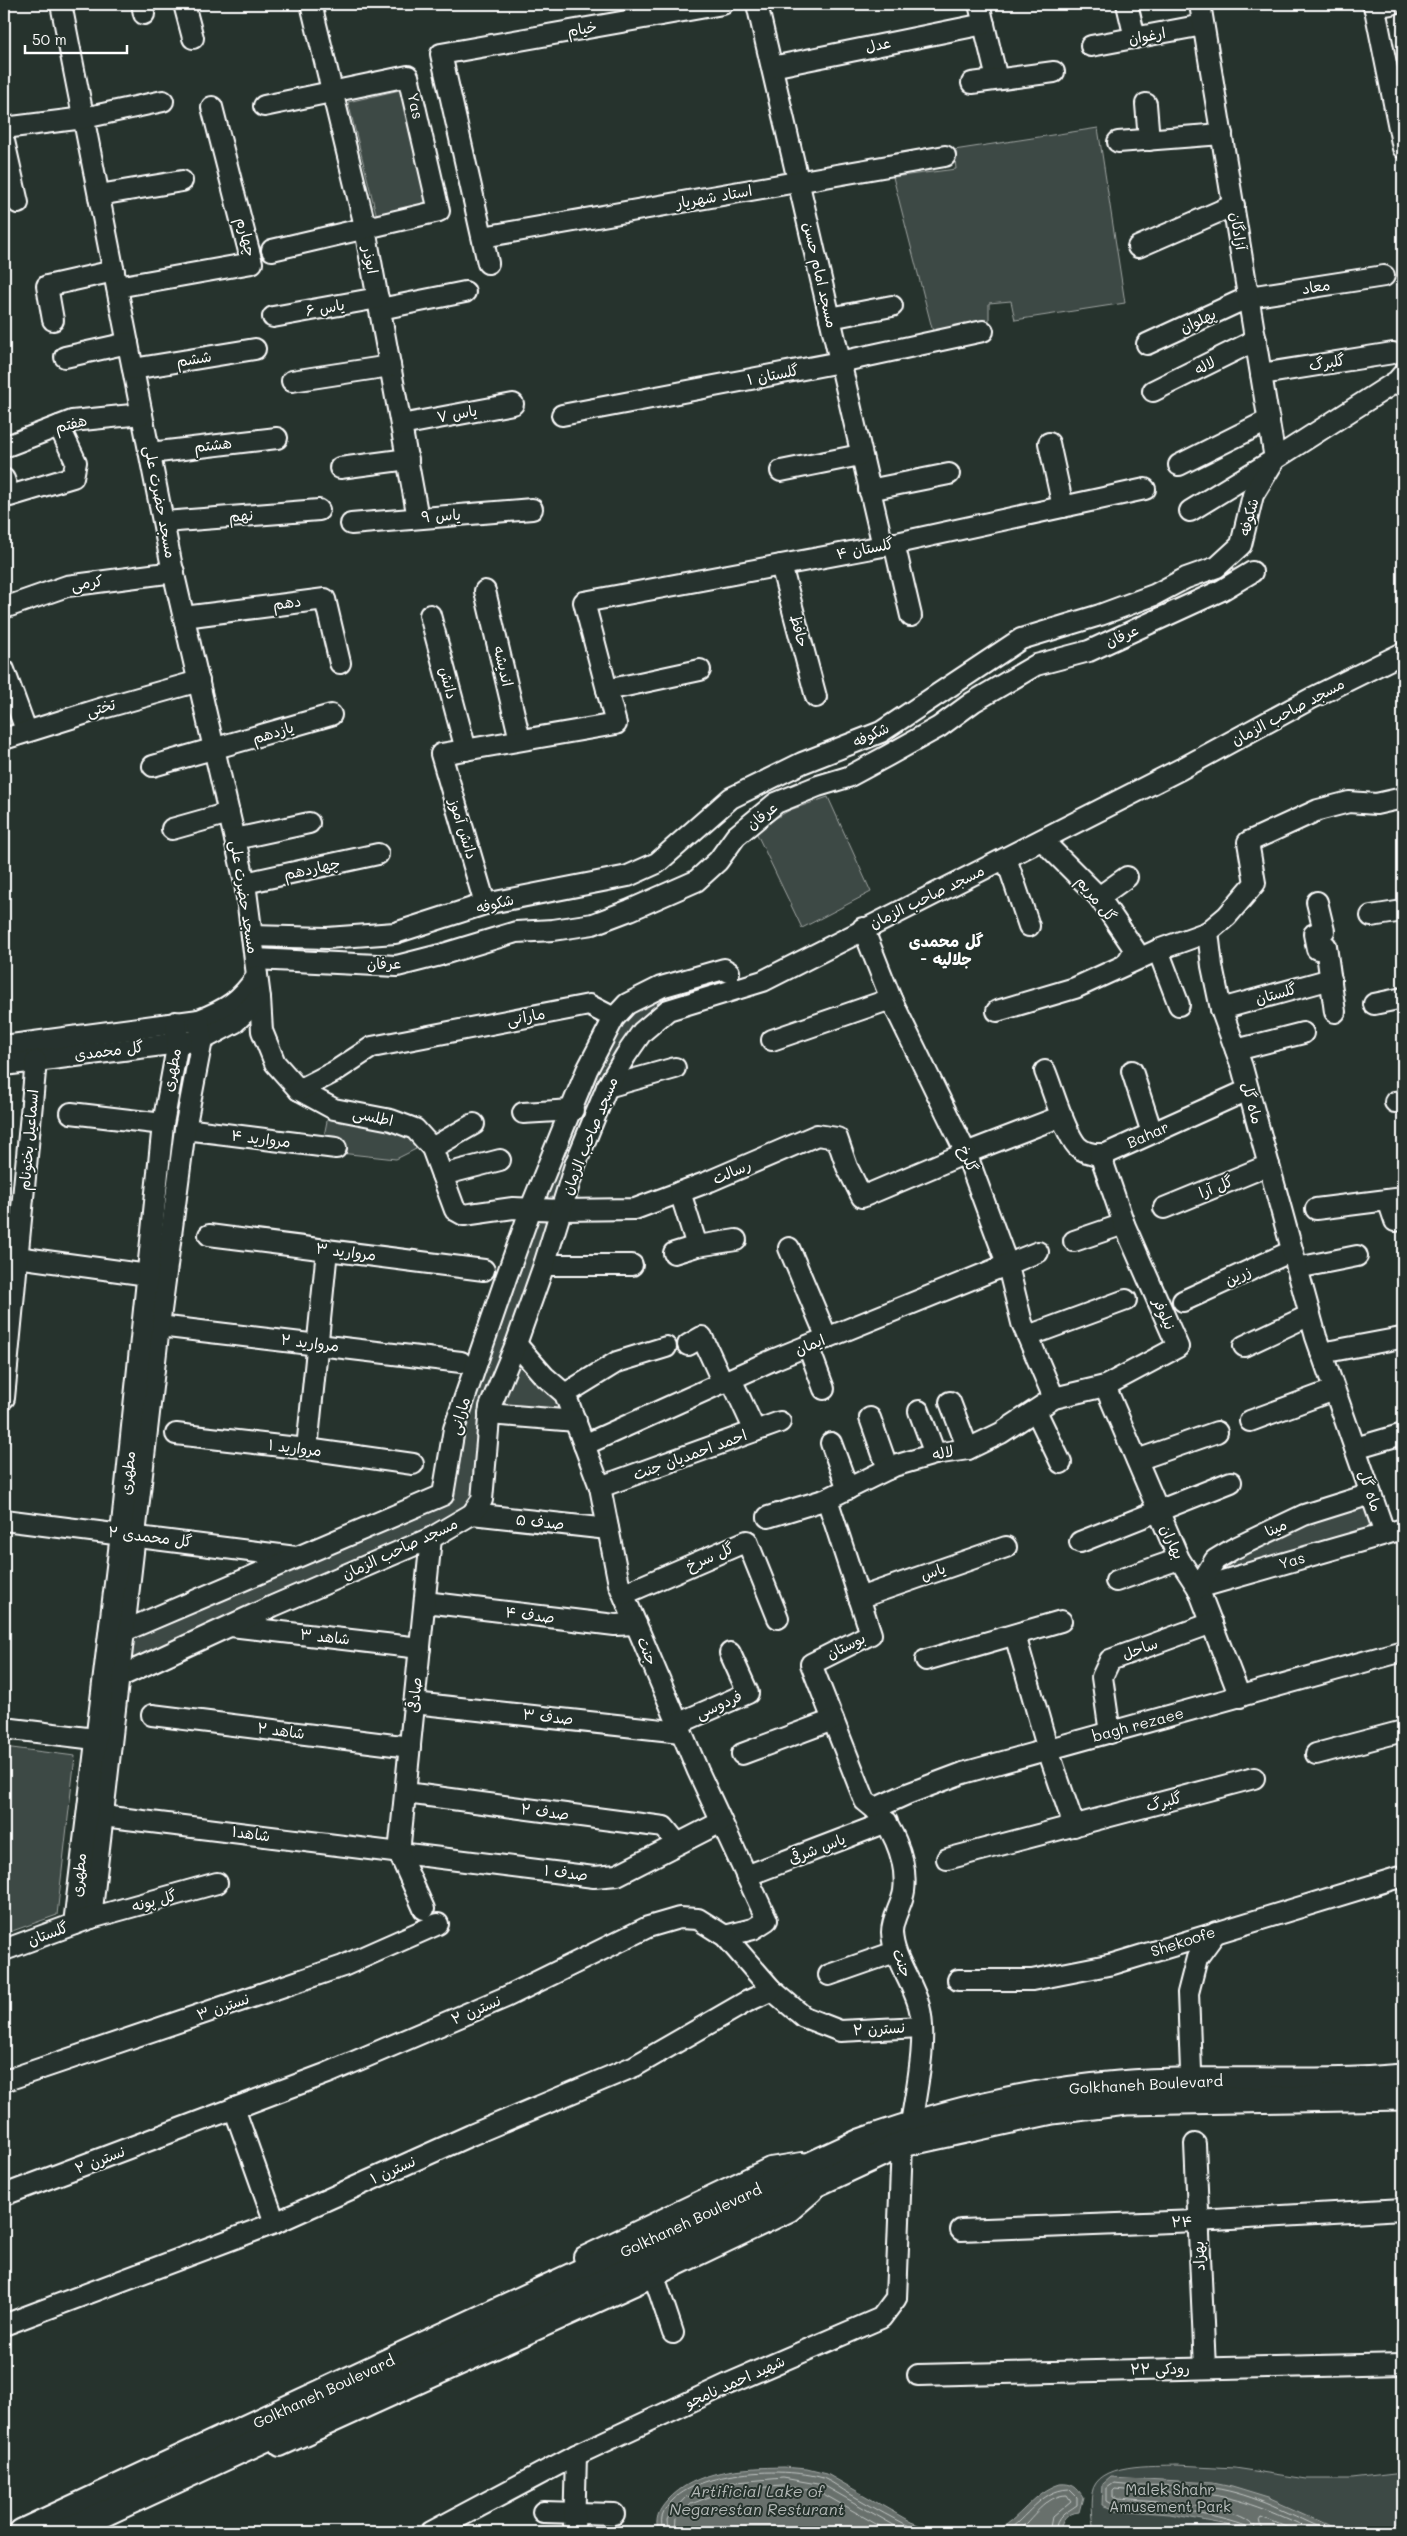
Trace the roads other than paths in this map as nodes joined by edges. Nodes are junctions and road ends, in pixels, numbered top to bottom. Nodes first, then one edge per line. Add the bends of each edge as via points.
1 (62, 4) edge
2 (184, 4) edge
3 (311, 4) edge
4 (723, 4) edge
5 (757, 4) edge
6 (980, 4) edge
7 (1127, 4) edge
8 (1200, 4) edge
9 (1380, 5) edge
10 (984, 24) junction
11 (1204, 25) junction
12 (193, 38) dead end
13 (1135, 38) junction
14 (1091, 46) dead end
15 (1395, 64) edge
16 (772, 67) junction
17 (1054, 72) dead end
18 (997, 79) junction
19 (972, 82) dead end
20 (332, 90) junction
21 (163, 101) dead end
22 (1146, 104) dead end
23 (264, 106) dead end
24 (212, 107) dead end
25 (84, 118) junction
26 (4, 128) edge
27 (1222, 134) junction
28 (1149, 140) junction
29 (4, 142) edge
30 (1118, 142) dead end
31 (1403, 148) edge
32 (945, 156) dead end
33 (182, 181) dead end
34 (799, 182) junction
35 (99, 196) junction
36 (18, 203) dead end
37 (1234, 205) junction
38 (364, 227) junction
39 (483, 237) junction
40 (1138, 248) dead end
41 (272, 250) dead end
42 (488, 263) dead end
43 (1384, 276) dead end
44 (116, 279) junction
45 (465, 292) dead end
46 (1249, 297) junction
47 (379, 304) junction
48 (892, 306) dead end
49 (273, 317) dead end
50 (830, 318) junction
51 (53, 320) dead end
52 (982, 331) dead end
53 (1256, 340) junction
54 (128, 343) junction
55 (1148, 344) dead end
56 (255, 349) dead end
57 (1393, 353) dead end
58 (64, 357) dead end
59 (840, 362) junction
60 (390, 366) junction
61 (133, 369) junction
62 (1262, 374) junction
63 (1403, 374) edge
64 (292, 382) dead end
65 (1153, 392) dead end
66 (513, 404) dead end
67 (142, 414) junction
68 (562, 415) dead end
69 (1269, 420) junction
70 (401, 424) junction
71 (60, 426) junction
72 (277, 438) dead end
73 (1049, 443) dead end
74 (4, 447) edge
75 (150, 453) junction
76 (860, 455) junction
77 (408, 459) junction
78 (1275, 459) junction
79 (1179, 464) dead end
80 (340, 468) dead end
81 (781, 471) dead end
82 (949, 474) dead end
83 (4, 479) edge
84 (1145, 489) dead end
85 (869, 490) junction
86 (1063, 507) junction
87 (532, 509) dead end
88 (319, 510) dead end
89 (1190, 511) dead end
90 (418, 518) junction
91 (164, 522) junction
92 (351, 524) dead end
93 (888, 544) junction
94 (781, 565) junction
95 (174, 572) junction
96 (1252, 572) dead end
97 (485, 591) dead end
98 (4, 608) edge
99 (430, 616) dead end
100 (910, 616) dead end
101 (184, 617) junction
102 (1403, 653) edge
103 (340, 663) dead end
104 (4, 670) edge
105 (700, 670) dead end
106 (199, 681) junction
107 (607, 690) junction
108 (816, 697) dead end
109 (331, 715) dead end
110 (26, 730) junction
111 (4, 739) edge
112 (520, 740) junction
113 (215, 750) junction
114 (466, 750) junction
115 (153, 766) dead end
116 (1403, 798) edge
117 (229, 813) junction
118 (309, 823) dead end
119 (172, 829) dead end
120 (235, 839) junction
121 (1042, 840) junction
122 (378, 854) dead end
123 (1006, 858) junction
124 (1127, 877) dead end
125 (245, 883) junction
126 (1098, 897) junction
127 (1317, 902) dead end
128 (485, 904) junction
129 (1403, 911) edge
130 (1371, 916) dead end
131 (1029, 926) dead end
132 (863, 928) junction
133 (1208, 932) junction
134 (252, 936) junction
135 (1158, 950) junction
136 (1126, 964) junction
137 (256, 967) junction
138 (729, 972) dead end
139 (1331, 979) junction
140 (260, 998) junction
141 (1403, 998) edge
142 (891, 999) junction
143 (1374, 1004) dead end
144 (1179, 1005) dead end
145 (1221, 1009) junction
146 (997, 1011) dead end
147 (1335, 1012) dead end
148 (614, 1018) junction
149 (199, 1020) junction
150 (176, 1022) junction
151 (1303, 1033) dead end
152 (202, 1040) junction
153 (772, 1040) dead end
154 (178, 1042) junction
155 (4, 1046) edge
156 (1236, 1050) junction
157 (36, 1061) junction
158 (4, 1066) edge
159 (675, 1068) dead end
160 (1046, 1070) dead end
161 (1132, 1071) dead end
162 (607, 1087) junction
163 (299, 1090) junction
164 (1248, 1090) junction
165 (573, 1110) junction
166 (71, 1113) dead end
167 (523, 1113) dead end
168 (1062, 1116) junction
169 (163, 1124) junction
170 (474, 1124) dead end
171 (185, 1129) junction
172 (1152, 1133) junction
173 (336, 1148) dead end
174 (432, 1148) junction
175 (966, 1153) junction
176 (1100, 1154) junction
177 (500, 1160) dead end
178 (1269, 1165) junction
179 (442, 1175) junction
180 (680, 1192) junction
181 (1396, 1199) edge
182 (532, 1207) junction
183 (1164, 1208) dead end
184 (1316, 1209) dead end
185 (561, 1210) junction
186 (1395, 1221) dead end
187 (1124, 1224) junction
188 (209, 1235) dead end
189 (736, 1240) dead end
190 (1074, 1241) dead end
191 (697, 1246) junction
192 (789, 1248) dead end
193 (327, 1250) junction
194 (1038, 1252) dead end
195 (674, 1253) dead end
196 (1357, 1256) dead end
197 (17, 1257) junction
198 (1294, 1260) junction
199 (544, 1265) junction
200 (632, 1265) dead end
201 (1008, 1266) junction
202 (484, 1270) dead end
203 (148, 1275) junction
204 (1126, 1300) dead end
205 (1183, 1301) dead end
206 (1310, 1314) junction
207 (7, 1325) edge
208 (159, 1326) junction
209 (1028, 1336) junction
210 (828, 1338) junction
211 (1401, 1338) dead end
212 (317, 1344) junction
213 (516, 1344) junction
214 (688, 1345) dead end
215 (808, 1346) junction
216 (1244, 1346) dead end
217 (666, 1347) dead end
218 (1321, 1352) junction
219 (461, 1362) dead end
220 (727, 1381) junction
221 (1105, 1386) junction
222 (824, 1389) dead end
223 (1334, 1390) junction
224 (565, 1394) junction
225 (4, 1398) edge
226 (1054, 1398) junction
227 (950, 1402) dead end
228 (919, 1411) dead end
229 (1036, 1412) junction
230 (489, 1414) junction
231 (870, 1418) dead end
232 (576, 1421) junction
233 (1250, 1421) dead end
234 (780, 1422) dead end
235 (755, 1431) junction
236 (1216, 1432) dead end
237 (176, 1434) dead end
238 (1403, 1434) edge
239 (831, 1443) dead end
240 (584, 1445) junction
241 (1355, 1448) junction
242 (306, 1449) junction
243 (968, 1449) junction
244 (935, 1454) junction
245 (1137, 1460) junction
246 (1061, 1463) dead end
247 (413, 1464) dead end
248 (888, 1469) junction
249 (1231, 1482) dead end
250 (600, 1487) junction
251 (848, 1489) junction
252 (1371, 1494) junction
253 (827, 1499) junction
254 (1158, 1511) junction
255 (472, 1514) junction
256 (768, 1516) dead end
257 (4, 1520) edge
258 (608, 1529) junction
259 (1394, 1532) edge
260 (128, 1534) junction
261 (431, 1538) junction
262 (1080, 1542) dead end
263 (1006, 1547) dead end
264 (296, 1557) junction
265 (1179, 1559) junction
266 (1116, 1581) dead end
267 (1198, 1588) junction
268 (624, 1594) junction
269 (859, 1598) junction
270 (424, 1602) junction
271 (778, 1618) dead end
272 (1061, 1622) dead end
273 (1212, 1623) junction
274 (636, 1624) junction
275 (230, 1626) junction
276 (124, 1631) junction
277 (1015, 1635) junction
278 (420, 1648) junction
279 (1403, 1651) edge
280 (730, 1653) dead end
281 (926, 1660) dead end
282 (119, 1678) junction
283 (1240, 1697) junction
284 (414, 1703) junction
285 (152, 1715) dead end
286 (833, 1720) junction
287 (4, 1728) edge
288 (679, 1728) junction
289 (1403, 1731) edge
290 (1110, 1733) junction
291 (95, 1739) junction
292 (410, 1747) junction
293 (1048, 1750) junction
294 (742, 1754) dead end
295 (1316, 1754) dead end
296 (1254, 1778) dead end
297 (406, 1793) junction
298 (881, 1815) junction
299 (103, 1816) junction
300 (721, 1822) junction
301 (1074, 1826) junction
302 (677, 1843) junction
303 (399, 1852) junction
304 (947, 1859) dead end
305 (746, 1876) junction
306 (1403, 1876) edge
307 (217, 1883) dead end
308 (424, 1909) dead end
309 (83, 1921) junction
310 (438, 1924) dead end
311 (1216, 1932) junction
312 (725, 1936) junction
313 (4, 1950) edge
314 (895, 1952) junction
315 (829, 1975) dead end
316 (958, 1980) dead end
317 (772, 1990) junction
318 (920, 2027) junction
319 (4, 2081) edge
320 (1400, 2081) edge
321 (1192, 2091) junction
322 (234, 2108) junction
323 (907, 2134) junction
324 (1195, 2144) dead end
325 (824, 2170) junction
326 (4, 2195) edge
327 (1403, 2209) edge
328 (1197, 2221) junction
329 (275, 2223) junction
330 (961, 2230) dead end
331 (654, 2276) junction
332 (4, 2324) edge
333 (673, 2333) dead end
334 (1403, 2364) edge
335 (1205, 2368) junction
336 (918, 2375) dead end
337 (576, 2455) junction
338 (184, 2467) junction
339 (543, 2512) dead end
340 (614, 2514) dead end
341 (574, 2523) edge
342 (22, 2532) edge
343 (64, 2532) edge
344 (432, 2532) edge

1 - 25 street, مسجد حضرت علی
2 - 12 street
3 - 20 street, ابوذر
4 - 39 street, خیام via 441,54
5 - 16 street, مسجد امام حسن
6 - 10 street
7 - 13 street
8 - 11 street, آزادگان
9 - 15 street
10 - 16 street, عدل
10 - 18 street
11 - 13 street, ارغوان
11 - 27 street, آزادگان
13 - 14 street, ارغوان
15 - 31 street
16 - 34 street, مسجد امام حسن
17 - 18 street
18 - 19 street
20 - 23 street, Yas
20 - 38 street, ابوذر
20 - 38 street, Yas via 408,76 439,211
21 - 25 street
22 - 28 street
24 - 44 street, چهارم via 252,263
25 - 26 street
25 - 35 street, مسجد حضرت علی
27 - 28 street
27 - 37 street, آزادگان
28 - 30 street
29 - 36 street
32 - 34 street, استاد شهریار
33 - 35 street
34 - 39 street, استاد شهریار
34 - 50 street, مسجد امام حسن
35 - 44 street, مسجد حضرت علی
37 - 40 street
37 - 46 street, آزادگان
38 - 41 street
38 - 47 street, ابوذر
39 - 42 street
43 - 46 street, معاد
44 - 51 street via 47,286
44 - 54 street, مسجد حضرت علی
45 - 47 street, یاس ۶
46 - 53 street, آزادگان
46 - 55 street, پهلوان
47 - 49 street, یاس ۶
47 - 60 street, ابوذر
48 - 50 street
50 - 59 street, مسجد امام حسن
52 - 59 street, گلستان ۱
53 - 62 street, آزادگان
53 - 65 street, لاله
54 - 58 street
54 - 61 street, مسجد حضرت علی
56 - 61 street, ششم
57 - 62 street, گلبرگ
59 - 68 street, گلستان ۱
59 - 76 street, مسجد امام حسن
60 - 64 street
60 - 70 street, ابوذر
61 - 67 street, مسجد حضرت علی
62 - 69 street, آزادگان
63 - 78 street, شکوفه via 1397,381
66 - 70 street, یاس ۷
67 - 71 street, هفتم via 72,421
67 - 75 street, مسجد حضرت علی
69 - 78 street, آزادگان
69 - 79 street
70 - 77 street, ابوذر
71 - 74 street, هفتم
71 - 83 street via 76,462 72,477 10,496
72 - 75 street, هشتم
73 - 86 street
75 - 91 street, مسجد حضرت علی
76 - 81 street
76 - 85 street, مسجد امام حسن
77 - 80 street
77 - 90 street, ابوذر
78 - 89 street
78 - 128 street, شکوفه via 1253,495 1242,545 1216,567 1100,615 1021,639 881,732 802,763 731,798 657,863 628,876
82 - 85 street
84 - 86 street, گلستان ۴
85 - 93 street, مسجد امام حسن
86 - 93 street, گلستان ۴
87 - 90 street, یاس ۹
88 - 91 street, نهم
90 - 92 street, یاس ۹
91 - 95 street, مسجد حضرت علی
93 - 94 street, گلستان ۴
93 - 100 street, مسجد امام حسن
94 - 107 street, گلستان ۴ via 584,602
94 - 108 street, حافظ
95 - 98 street, کرمی via 67,586
95 - 101 street, مسجد حضرت علی
96 - 137 street, عرفان via 1222,590 1089,651 1036,665 939,726 848,777 776,803 736,836 718,861 696,881 640,907 593,924 516,932 396,966
97 - 112 street, اندیشه
99 - 114 street, دانش
101 - 103 street, دهم via 325,598
101 - 106 street, مسجد حضرت علی
102 - 121 street, مسجد صاحب الزمان
104 - 110 street
105 - 107 street
106 - 110 street, تختی
106 - 113 street, مسجد حضرت علی
107 - 112 street via 616,724
109 - 113 street, یازدهم
110 - 111 street, تختی
112 - 114 street
113 - 115 street, یازدهم
113 - 117 street, مسجد حضرت علی
114 - 128 street, دانش آموز via 441,754
116 - 133 street via 1376,804 1349,802 1318,810 1248,842 1255,883 1227,916
117 - 119 street
117 - 120 street, مسجد حضرت علی
118 - 120 street
120 - 125 street, مسجد حضرت علی
121 - 123 street, مسجد صاحب الزمان
121 - 126 street, گل مریم
122 - 125 street, چهاردهم
123 - 131 street
123 - 132 street, مسجد صاحب الزمان
124 - 126 street
125 - 134 street, مسجد حضرت علی
126 - 136 street, گل مریم via 1136,950
127 - 139 street via 1324,931 1314,934 1317,948 1326,946
128 - 134 street, شکوفه via 395,934 327,938
129 - 130 street
132 - 142 street, گلرخ
132 - 162 street, مسجد صاحب الزمان via 763,981 668,1010 642,1032
133 - 135 street
133 - 145 street, ماه گل
134 - 137 street, مسجد حضرت علی
135 - 136 street
135 - 144 street
136 - 146 street via 1075,988
137 - 140 street, مسجد حضرت علی
137 - 149 street, گل محمدی via 245,993 226,1009
138 - 148 street, مارانی via 724,969 661,986 627,1004
139 - 145 street, گلستان
139 - 147 street
140 - 152 street, گل محمدی via 234,1023
140 - 163 street, اطلسی via 262,1031 275,1063
141 - 143 street
142 - 153 street
142 - 175 street, گلرخ
145 - 156 street, ماه گل
148 - 163 street, مارانی via 589,1006 372,1048
148 - 165 street, مارانی via 587,1070
149 - 150 street, گل محمدی
149 - 152 street, مطهری
150 - 154 street, مطهری
150 - 155 street, گل محمدی
151 - 156 street
152 - 154 street, گل محمدی
152 - 171 street, مطهری
154 - 157 street, گل محمدی
154 - 169 street, مطهری
156 - 164 street, ماه گل
157 - 158 street, گل محمدی
157 - 197 street, اسماعیل بختونام
159 - 162 street
160 - 168 street
161 - 172 street
162 - 185 street, مسجد صاحب الزمان
163 - 174 street, اطلسی via 334,1109 391,1120 415,1130
164 - 172 street, Bahar
164 - 178 street, ماه گل
165 - 167 street
165 - 182 street, مارانی
166 - 169 street
168 - 175 street
168 - 176 street via 1078,1146 1092,1154
169 - 203 street, مطهری
170 - 174 street
171 - 173 street, مروارید ۴
171 - 208 street, مطهری
172 - 176 street, Bahar
174 - 179 street, اطلسی
175 - 180 street, رسالت via 862,1197 846,1167 837,1138 817,1135
175 - 201 street, گلرخ
176 - 187 street, نیلوفر
177 - 179 street
178 - 183 street, گل آرا
178 - 198 street, ماه گل
179 - 182 street, اطلسی via 455,1210 464,1215
180 - 185 street, رسالت via 634,1208
180 - 191 street
181 - 184 street
181 - 186 street
182 - 185 street, اطلسی
182 - 264 street, مارانی via 454,1429 443,1494
185 - 199 street, مسجد صاحب الزمان
187 - 190 street
187 - 221 street, نیلوفر via 1178,1347
188 - 193 street, مروارید ۳
189 - 191 street
191 - 195 street
192 - 210 street
193 - 202 street, مروارید ۳
193 - 212 street
194 - 201 street, ایمان
196 - 198 street, زرین
197 - 203 street
197 - 207 street, اسماعیل بختونام
198 - 205 street, زرین
198 - 206 street, ماه گل
199 - 200 street
199 - 213 street, مسجد صاحب الزمان
201 - 209 street, گلرخ
201 - 210 street, ایمان
203 - 260 street, مطهری
204 - 209 street
206 - 216 street
206 - 218 street, ماه گل
207 - 225 street, اسماعیل بختونام
208 - 212 street, مروارید ۲
208 - 260 street, مطهری
209 - 226 street, گلرخ
210 - 215 street, ایمان
211 - 218 street
212 - 219 street, مروارید ۲
212 - 242 street
213 - 224 street, جنت
213 - 230 street, مسجد صاحب الزمان
214 - 220 street via 702,1337
215 - 220 street, ایمان
215 - 222 street
217 - 224 street via 617,1362
218 - 223 street, ماه گل
220 - 235 street
220 - 240 street, ایمان
221 - 226 street, نیلوفر
221 - 245 street, بهاران
223 - 233 street
223 - 241 street, ماه گل
224 - 232 street, جنت
226 - 229 street, لاله
227 - 243 street
228 - 244 street
229 - 243 street, لاله
229 - 246 street
230 - 232 street
230 - 255 street, مسجد صاحب الزمان via 482,1500
231 - 248 street
232 - 240 street, جنت
234 - 235 street, احمد احمدیان جنت
235 - 250 street, احمد احمدیان جنت
236 - 245 street
237 - 242 street, مروارید ۱
238 - 241 street
239 - 251 street
240 - 250 street, جنت
241 - 252 street, ماه گل
242 - 247 street, مروارید ۱
243 - 244 street, لاله
244 - 248 street, لاله
245 - 254 street, بهاران
248 - 251 street, لاله
249 - 254 street
250 - 258 street, جنت
251 - 253 street, لاله
252 - 259 street, ماه گل
252 - 267 street, مینا via 1304,1516 1233,1549 1215,1560
253 - 256 street, لاله
253 - 269 street, بوستان
254 - 262 street
254 - 265 street, بهاران
255 - 258 street, صدف ۵
255 - 261 street, مسجد صاحب الزمان
257 - 260 street, گل محمدی ۲
258 - 268 street, جنت
259 - 267 street, Yas
260 - 264 street, گل محمدی ۲
260 - 276 street, مطهری
260 - 291 street, مطهری
261 - 270 street, صادقی
261 - 275 street, مسجد صاحب الزمان
263 - 269 street, یاس
264 - 276 street, مارانی
265 - 266 street
265 - 267 street, بهاران
267 - 273 street, بهاران
268 - 271 street, گل سرخ via 747,1541
268 - 274 street, جنت
269 - 286 street, بوستان via 871,1634 811,1664
270 - 274 street, صدف ۴ via 614,1625
270 - 278 street, صادقی
272 - 277 street
273 - 283 street, بهاران
273 - 290 street, ساحل via 1110,1660 1102,1677
274 - 288 street, جنت
275 - 278 street, شاهد ۳
275 - 282 street, مسجد صاحب الزمان
276 - 282 street, مطهری
277 - 281 street
277 - 293 street
278 - 284 street, صادقی
279 - 283 street, bagh rezaee
280 - 288 street, فردوسی via 748,1693
282 - 299 street, مطهری
283 - 290 street, bagh rezaee
284 - 288 street, صدف ۳
284 - 292 street, صادقی
285 - 292 street, شاهد ۲
286 - 294 street
286 - 298 street, بوستان via 865,1801
287 - 291 street
288 - 300 street, جنت
289 - 295 street
290 - 293 street, bagh rezaee
291 - 309 street, مطهری
292 - 297 street, صادقی
293 - 298 street, bagh rezaee via 963,1773 907,1794
293 - 301 street
296 - 301 street, گلبرگ
297 - 302 street, صدف ۲ via 664,1827
297 - 303 street, صادقی
298 - 305 street, یاس شرقی
298 - 314 street, جنت via 903,1864 904,1892 892,1930
299 - 303 street, شاهد۱
299 - 309 street, مطهری
300 - 302 street, صدف ۱
300 - 305 street, جنت
301 - 304 street, گلبرگ
302 - 303 street, صدف ۱ via 616,1875 594,1877
303 - 308 street
305 - 312 street, جنت via 767,1920 753,1929
306 - 311 street, Shekoofe
307 - 309 street, گل پونه
309 - 313 street, گلستان
310 - 319 street, نسترن ۳ via 343,1966
311 - 316 street, Shekoofe via 1113,1964 1032,1980
311 - 321 street via 1197,1958 1188,1992
312 - 317 street, نسترن ۲
312 - 322 street, نسترن ۲ via 698,1920 679,1918 648,1927 506,1997
314 - 315 street
314 - 318 street, جنت via 920,2007
317 - 318 street, نسترن ۲ via 804,2017 840,2031
317 - 329 street, نسترن ۱ via 635,2066
318 - 323 street, جنت via 922,2054
320 - 321 main road, Golkhaneh Boulevard
321 - 323 main road, Golkhaneh Boulevard
322 - 326 street, نسترن ۲
322 - 329 street
323 - 325 main road, Golkhaneh Boulevard
323 - 337 street, شهید احمد نامجو via 896,2298 881,2318
324 - 328 street, بهزاد
325 - 331 street via 790,2211
325 - 338 main road, Golkhaneh Boulevard
325 - 338 street via 770,2168 213,2434
327 - 328 street, ۲۴
328 - 330 street, ۲۴
328 - 335 street, بهزاد
329 - 332 street, نسترن ۱
331 - 333 street
331 - 338 street via 224,2471
334 - 335 street, رودکی ۲۲
335 - 336 street, رودکی ۲۲
337 - 341 street
337 - 344 street, شهید احمد نامجو
338 - 342 main road, Golkhaneh Boulevard
338 - 343 main road, Golkhaneh Boulevard
339 - 341 street
340 - 341 street

